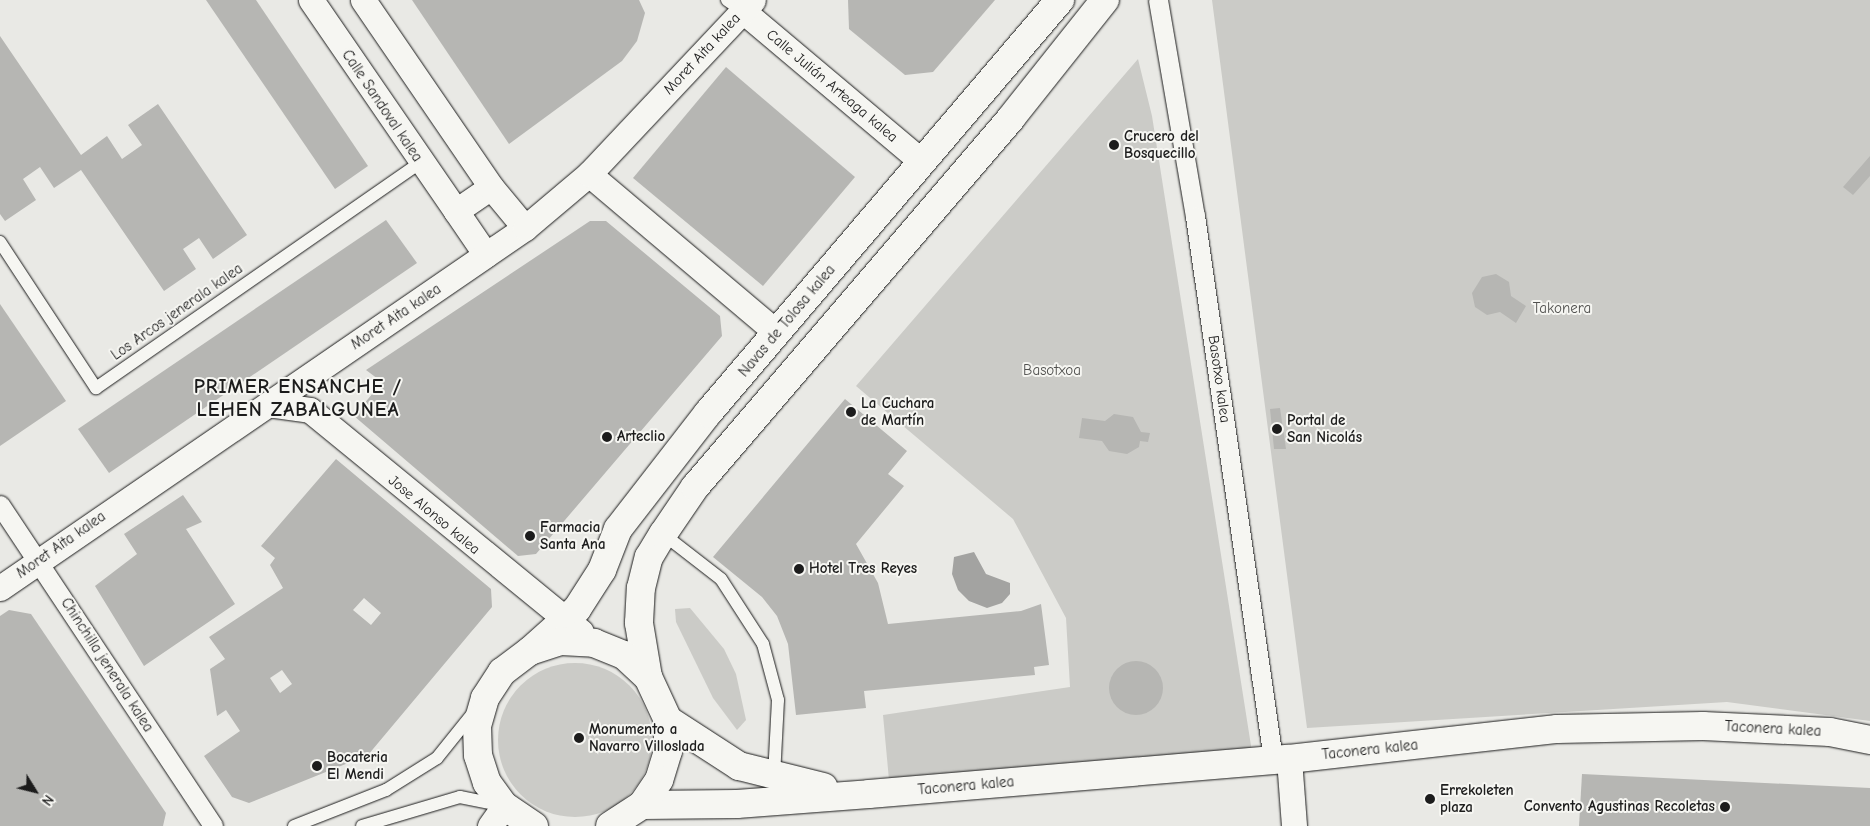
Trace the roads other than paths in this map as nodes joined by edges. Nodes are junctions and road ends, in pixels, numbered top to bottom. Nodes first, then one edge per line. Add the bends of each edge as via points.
1 (311, 0) edge
2 (363, 0) edge
3 (1060, 0) edge
4 (1105, 0) edge
5 (1158, 0) edge
6 (739, 3) edge
7 (921, 161) junction
8 (420, 163) junction
9 (589, 174) junction
10 (491, 187) junction
11 (456, 211) junction
12 (525, 228) junction
13 (0, 242) edge
14 (486, 255) junction
15 (777, 333) junction
16 (268, 404) junction
17 (0, 505) edge
18 (663, 534) junction
19 (38, 561) junction
20 (0, 588) edge
21 (566, 619) junction
22 (594, 643) junction
23 (530, 651) junction
24 (648, 677) junction
25 (485, 698) junction
26 (668, 720) junction
27 (1870, 740) edge
28 (1281, 759) junction
29 (774, 777) junction
30 (869, 794) junction
31 (497, 816) edge
32 (625, 819) edge
33 (213, 826) edge
34 (294, 826) edge
35 (362, 826) edge
36 (534, 826) edge
37 (1294, 826) edge

1 - 8 street, Calle Sandoval kalea
2 - 10 street
3 - 7 street, Navas de Tolosa kalea
4 - 18 street via 1011,118 695,487
5 - 28 street, Basotxo kalea
6 - 7 street, Calle Julián Arteaga kalea
6 - 9 street, Moret Aita kalea
7 - 15 street, Navas de Tolosa kalea
8 - 11 street, Calle Sandoval kalea
8 - 13 lane, Los Arcos jenerala kalea via 96,388
9 - 12 street, Moret Aita kalea
9 - 15 street
10 - 11 street
10 - 12 street
11 - 14 street, Calle Sandoval kalea
12 - 14 street, Moret Aita kalea
14 - 16 street, Moret Aita kalea
15 - 21 street, Navas de Tolosa kalea via 618,529 602,570
16 - 19 street, Moret Aita kalea
16 - 21 street, Jose Alonso kalea via 310,410
17 - 19 street, Chinchilla jenerala kalea
18 - 24 street via 650,557 641,588 640,623
18 - 29 lane via 721,579 763,644 778,700
19 - 20 street, Moret Aita kalea
19 - 33 street, Chinchilla jenerala kalea
21 - 22 street, Jose Alonso kalea
21 - 23 street, Navas de Tolosa kalea
22 - 23 street via 561,641
22 - 24 street via 624,655
23 - 25 street via 502,672
24 - 26 street
25 - 31 street via 477,726 478,755
25 - 34 lane via 437,758 386,790
26 - 29 street, Taconera kalea via 739,766
26 - 32 street via 668,751 660,780
27 - 28 street, Taconera kalea via 1830,732 1703,726 1558,729
28 - 30 street, Taconera kalea
28 - 37 street
29 - 30 street, Taconera kalea
30 - 32 street, Taconera kalea via 737,804
31 - 35 lane via 460,797
31 - 36 street

